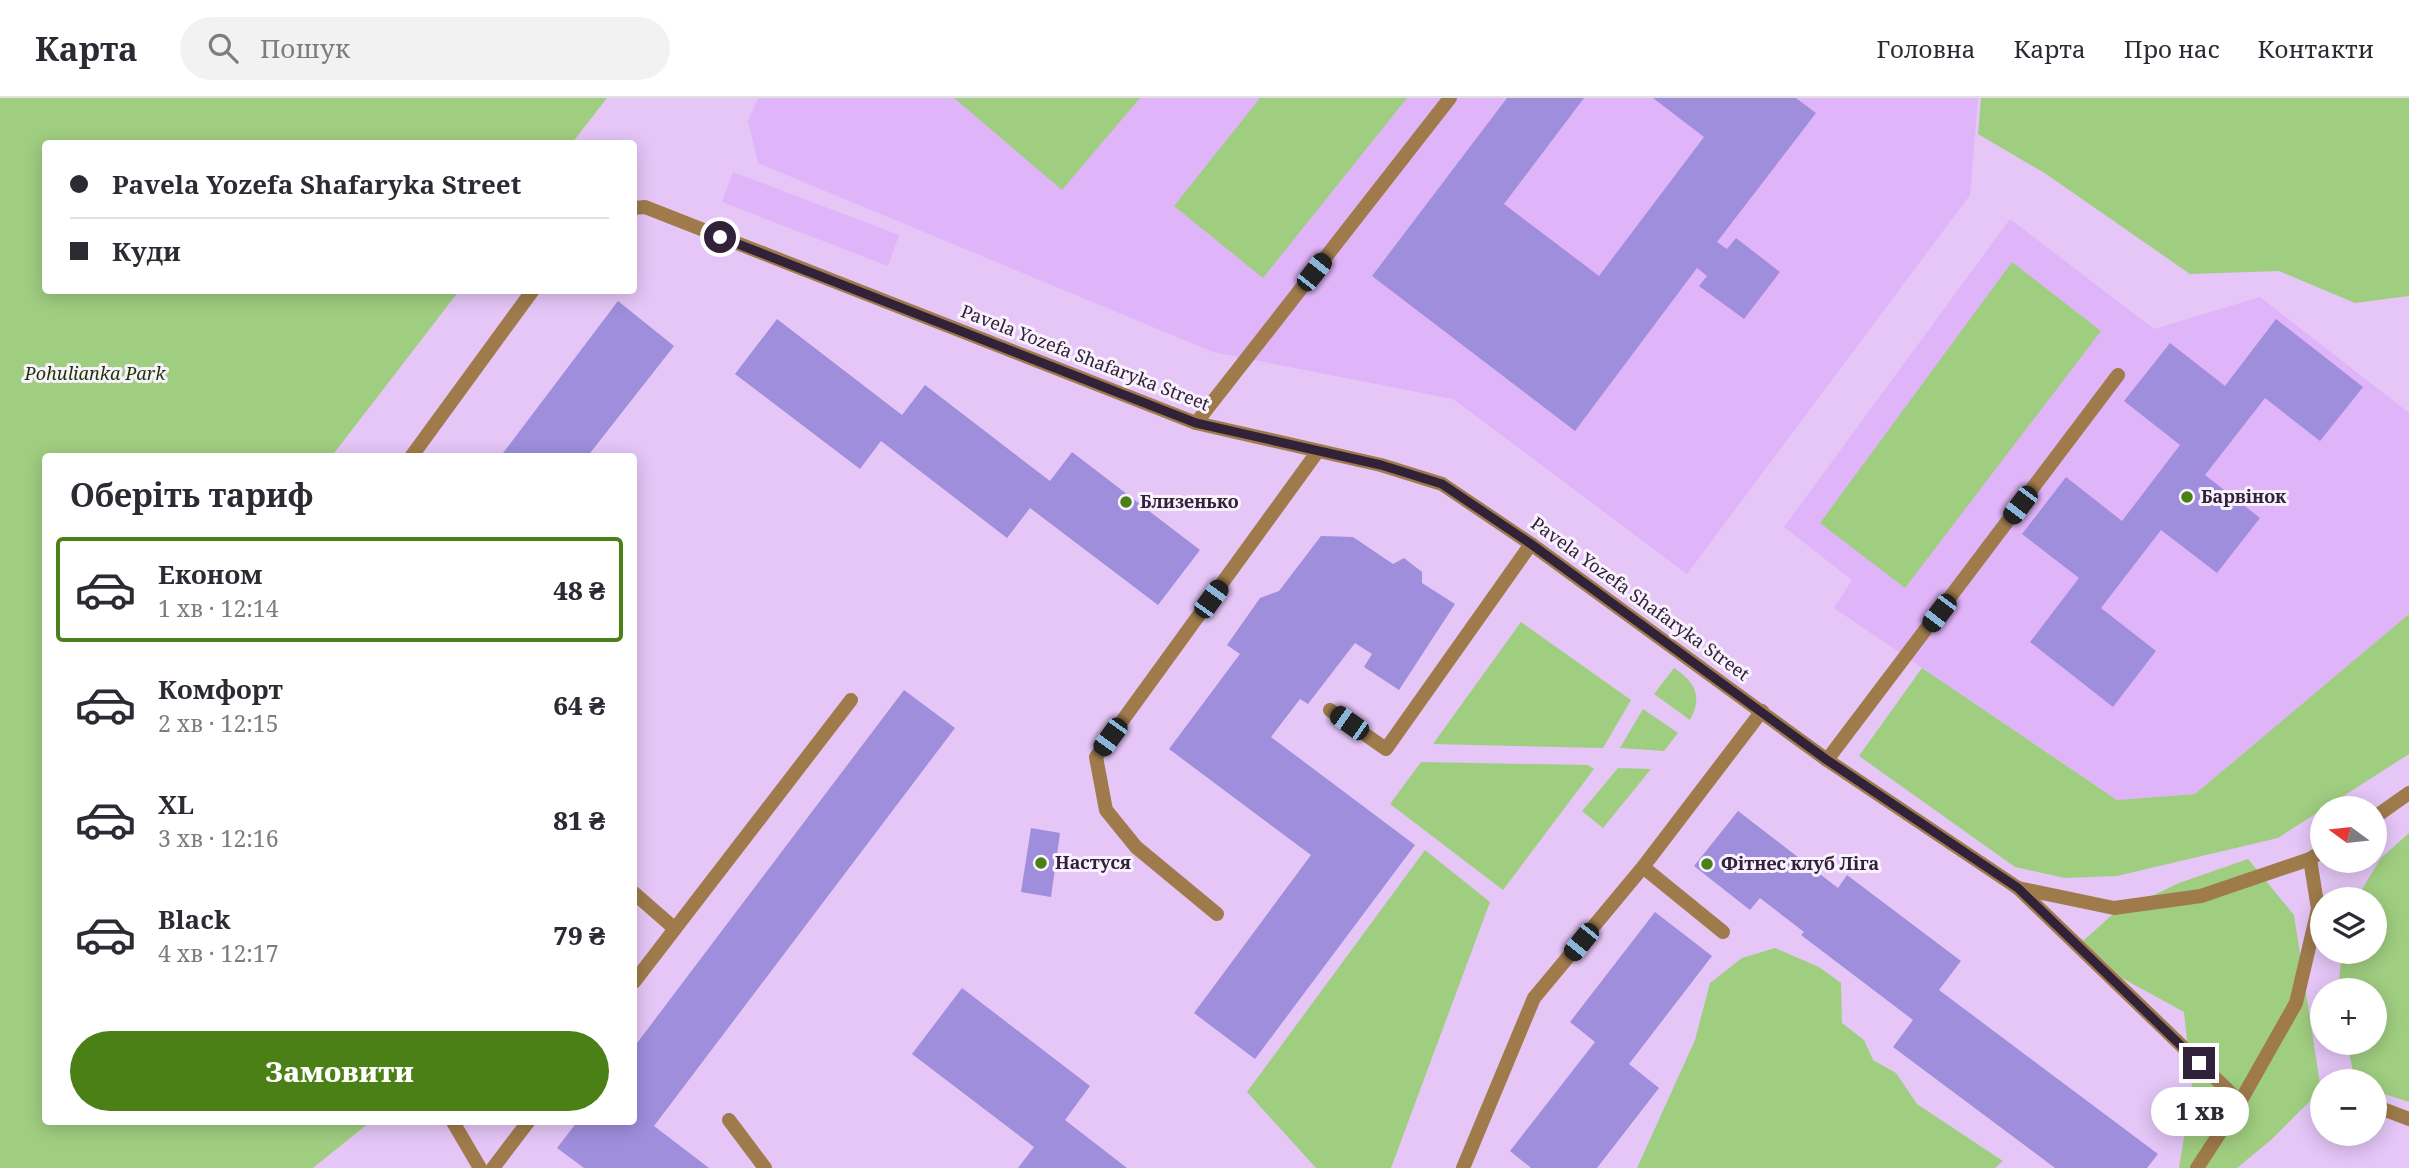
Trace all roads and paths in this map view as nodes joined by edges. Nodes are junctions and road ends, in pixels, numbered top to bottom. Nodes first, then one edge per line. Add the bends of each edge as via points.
1 (1451, 98) edge
2 (637, 208) edge
3 (530, 294) edge
4 (2118, 375) dead end
5 (1196, 423) junction
6 (1318, 451) junction
7 (414, 453) edge
8 (1531, 544) junction
9 (852, 700) dead end
10 (1330, 710) dead end
11 (1762, 710) junction
12 (1827, 760) junction
13 (2409, 793) edge
14 (2387, 809) edge
15 (2310, 857) edge
16 (1643, 867) junction
17 (2317, 873) edge
18 (2018, 888) junction
19 (637, 896) edge
20 (1217, 914) dead end
21 (674, 928) junction
22 (1723, 932) dead end
23 (637, 978) edge
24 (2240, 1102) junction
25 (2387, 1111) edge
26 (2409, 1119) edge
27 (729, 1120) dead end
28 (455, 1125) edge
29 (526, 1125) edge
30 (480, 1168) edge
31 (494, 1168) edge
32 (765, 1168) edge
33 (1463, 1168) edge
34 (2197, 1168) edge

1 - 5 street
2 - 5 street, Pavela Yozefa Shafaryka Street
3 - 7 street
4 - 12 street
5 - 6 street, Pavela Yozefa Shafaryka Street
6 - 8 street, Pavela Yozefa Shafaryka Street via 1442,484
6 - 20 street via 1096,757 1106,810 1136,847
8 - 10 street via 1386,749
8 - 11 street, Pavela Yozefa Shafaryka Street
9 - 21 street
11 - 12 street, Pavela Yozefa Shafaryka Street
11 - 16 street
12 - 18 street, Pavela Yozefa Shafaryka Street
13 - 14 street
15 - 18 street, Pavela Yozefa Shafaryka Street via 2201,896 2114,908
16 - 22 street
16 - 33 street via 1534,998
17 - 24 street via 2319,909 2295,1003
18 - 24 street
19 - 21 street
21 - 23 street
24 - 34 street
25 - 26 street
27 - 32 street
28 - 30 street
29 - 31 street

